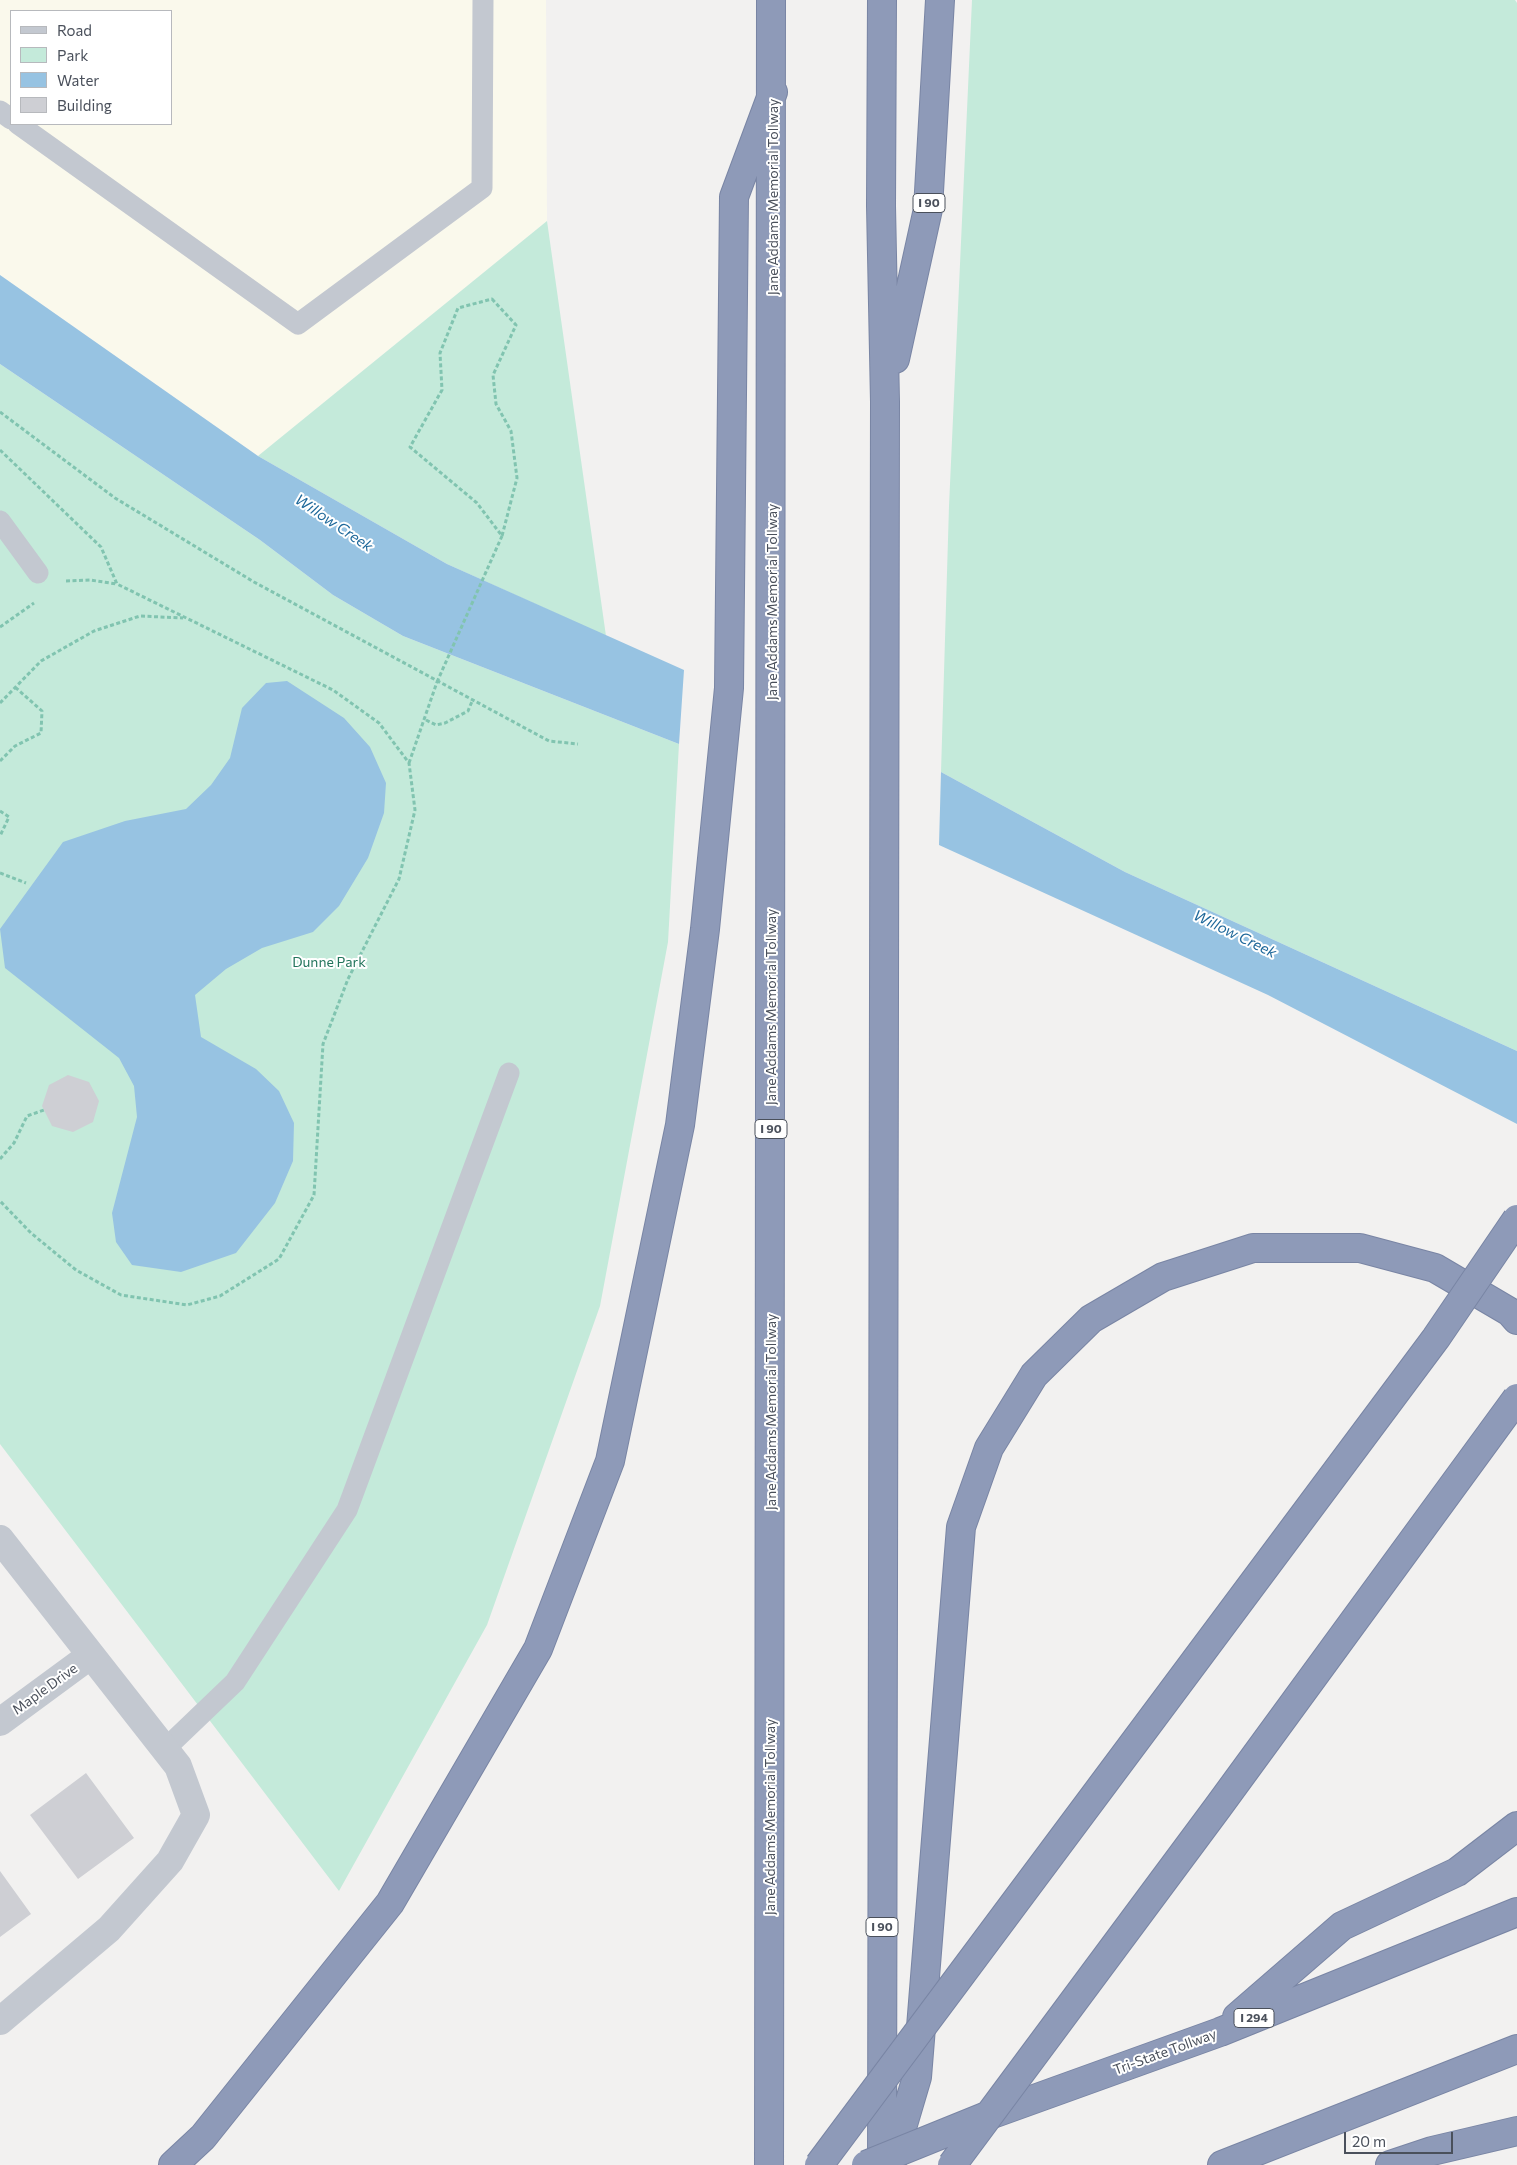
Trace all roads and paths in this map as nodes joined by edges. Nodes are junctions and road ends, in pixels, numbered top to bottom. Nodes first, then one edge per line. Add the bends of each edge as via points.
1 (483, 0) edge
2 (772, 0) edge
3 (882, 0) edge
4 (940, 0) edge
5 (773, 92) junction
6 (19, 125) edge
7 (885, 402) junction
8 (0, 412) edge
9 (0, 450) edge
10 (0, 522) edge
11 (502, 536) junction
12 (38, 573) dead end
13 (186, 618) junction
14 (15, 687) junction
15 (473, 699) junction
16 (0, 703) edge
17 (426, 720) junction
18 (578, 744) dead end
19 (0, 761) edge
20 (409, 763) junction
21 (0, 811) edge
22 (0, 836) edge
23 (0, 873) edge
24 (26, 883) dead end
25 (509, 1073) dead end
26 (44, 1110) dead end
27 (0, 1159) edge
28 (0, 1201) edge
29 (1517, 1219) edge
30 (1517, 1320) edge
31 (1517, 1398) edge
32 (0, 1539) edge
33 (91, 1656) junction
34 (0, 1722) edge
35 (165, 1749) junction
36 (1517, 1826) edge
37 (1517, 1912) edge
38 (0, 2021) edge
39 (1220, 2032) junction
40 (1517, 2049) edge
41 (1517, 2131) edge
42 (173, 2165) edge
43 (770, 2165) edge
44 (819, 2165) edge
45 (866, 2165) edge
46 (882, 2165) edge
47 (891, 2165) edge
48 (952, 2165) edge
49 (1222, 2165) edge
50 (1390, 2165) edge

1 - 6 lane via 482,188 298,324
2 - 5 highway, Jane Addams Memorial Tollway / I 90
3 - 7 highway, I 90 via 881,206
4 - 7 highway, I 90 via 928,208
5 - 42 highway via 734,197 729,688 705,929 680,1125 610,1461 538,1649 390,1902 203,2137
5 - 43 highway, Jane Addams Memorial Tollway / I 90
7 - 46 highway, I 90
8 - 15 path via 139,513 254,582
9 - 13 path via 102,547 118,584
10 - 12 lane
11 - 11 path via 477,503 410,447 442,390 440,353 458,308 492,299 516,325 493,375 496,404 512,431 516,478
11 - 17 path, bridge via 438,682
13 - 14 path via 140,616 94,631 41,661
13 - 20 path via 333,690 379,723
14 - 16 path
14 - 19 path via 42,711 41,733 15,746
15 - 17 path via 468,711 445,723 436,725
15 - 18 path via 549,741
17 - 20 path
20 - 28 path via 415,810 399,879 348,979 323,1044 314,1195 279,1259 220,1296 186,1305 121,1294 76,1270 31,1233
21 - 22 path via 9,817
23 - 24 path
25 - 35 lane via 346,1510 235,1682
26 - 27 path via 27,1116 14,1143
29 - 44 highway, bridge via 1424,1354
30 - 47 highway via 1510,1312 1435,1268 1360,1248 1253,1248 1163,1277 1091,1319 1034,1375 989,1448 961,1527 916,2077
31 - 48 highway, bridge
32 - 33 street
33 - 34 street, Maple Drive
33 - 35 street
35 - 38 street via 178,1766 196,1815 170,1861 109,1929
36 - 39 highway via 1457,1872 1342,1926
37 - 39 highway, Tri-State Tollway / I 294
39 - 45 highway, Tri-State Tollway / I 294, bridge via 987,2116
40 - 49 highway
41 - 50 highway via 1432,2151

